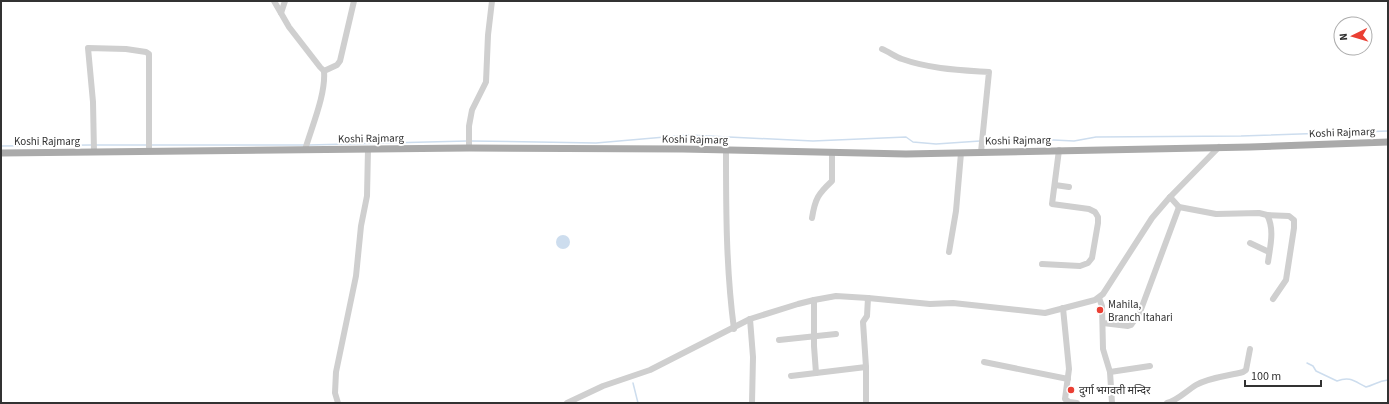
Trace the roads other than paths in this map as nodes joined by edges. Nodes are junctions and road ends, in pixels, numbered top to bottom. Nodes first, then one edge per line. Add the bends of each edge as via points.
1 (274, 1) edge
2 (285, 1) edge
3 (354, 1) edge
4 (492, 1) edge
5 (281, 13) junction
6 (882, 49) dead end
7 (324, 71) junction
8 (1388, 142) edge
9 (469, 143) junction
10 (1219, 147) junction
11 (368, 149) junction
12 (305, 150) junction
13 (726, 150) junction
14 (1059, 150) junction
15 (149, 151) junction
16 (94, 152) junction
17 (981, 152) junction
18 (1, 153) edge
19 (832, 153) junction
20 (961, 153) junction
21 (1055, 185) junction
22 (1069, 187) dead end
23 (1170, 196) junction
24 (1179, 207) junction
25 (1267, 215) junction
26 (812, 218) dead end
27 (1250, 243) dead end
28 (949, 252) dead end
29 (1269, 252) junction
30 (1268, 262) dead end
31 (1042, 264) dead end
32 (868, 298) junction
33 (1099, 298) junction
34 (814, 300) junction
35 (1273, 300) dead end
36 (1063, 308) junction
37 (750, 319) junction
38 (1103, 323) junction
39 (734, 329) junction
40 (836, 334) dead end
41 (814, 337) junction
42 (780, 340) dead end
43 (1250, 349) dead end
44 (984, 362) dead end
45 (1150, 366) dead end
46 (866, 367) junction
47 (1110, 372) junction
48 (816, 373) junction
49 (791, 376) dead end
50 (1068, 379) junction
51 (338, 403) edge
52 (567, 403) edge
53 (752, 403) edge
54 (866, 403) edge
55 (1077, 403) edge
56 (1112, 403) edge
57 (1167, 403) edge

1 - 5 street
2 - 5 street
3 - 7 street via 340,61
4 - 9 street via 486,82 472,110
5 - 7 street
6 - 17 street via 900,59 928,66 989,72
7 - 12 street via 323,91
8 - 10 main road, Koshi Rajmarg
9 - 11 main road, Koshi Rajmarg
9 - 13 main road, Koshi Rajmarg
10 - 14 main road, Koshi Rajmarg
10 - 23 street
11 - 12 main road, Koshi Rajmarg
11 - 51 street via 367,196 356,276 336,372 335,393
12 - 15 main road, Koshi Rajmarg
13 - 19 main road, Koshi Rajmarg
13 - 39 street via 729,294
14 - 17 main road, Koshi Rajmarg
14 - 21 street
15 - 16 main road, Koshi Rajmarg
15 - 16 street via 149,54 126,49 88,48
16 - 18 main road, Koshi Rajmarg
17 - 20 main road, Koshi Rajmarg
19 - 20 main road, Koshi Rajmarg
19 - 26 street via 832,181 822,190 815,202
20 - 28 street via 956,211
21 - 22 street
21 - 31 street via 1052,204 1095,212 1098,217 1097,230 1092,258 1088,263 1080,266
23 - 24 street
23 - 33 street via 1152,218
24 - 25 street via 1216,214
24 - 38 street via 1134,323 1128,326
25 - 29 street via 1272,229
25 - 35 street via 1289,216 1294,220 1286,280
27 - 29 street
29 - 30 street
32 - 34 street via 836,296
32 - 36 street via 1044,312
32 - 46 street via 868,316 864,322
33 - 36 street
33 - 38 street
34 - 37 street
34 - 41 street
36 - 50 street
37 - 39 street
37 - 53 street via 753,357
38 - 47 street via 1103,349
39 - 52 street via 650,370 603,386
40 - 41 street
41 - 42 street
41 - 48 street
43 - 57 street via 1244,372 1196,384 1174,401
44 - 50 street
45 - 47 street
46 - 48 street
46 - 54 street
47 - 56 street
48 - 49 street
50 - 55 street via 1065,399

